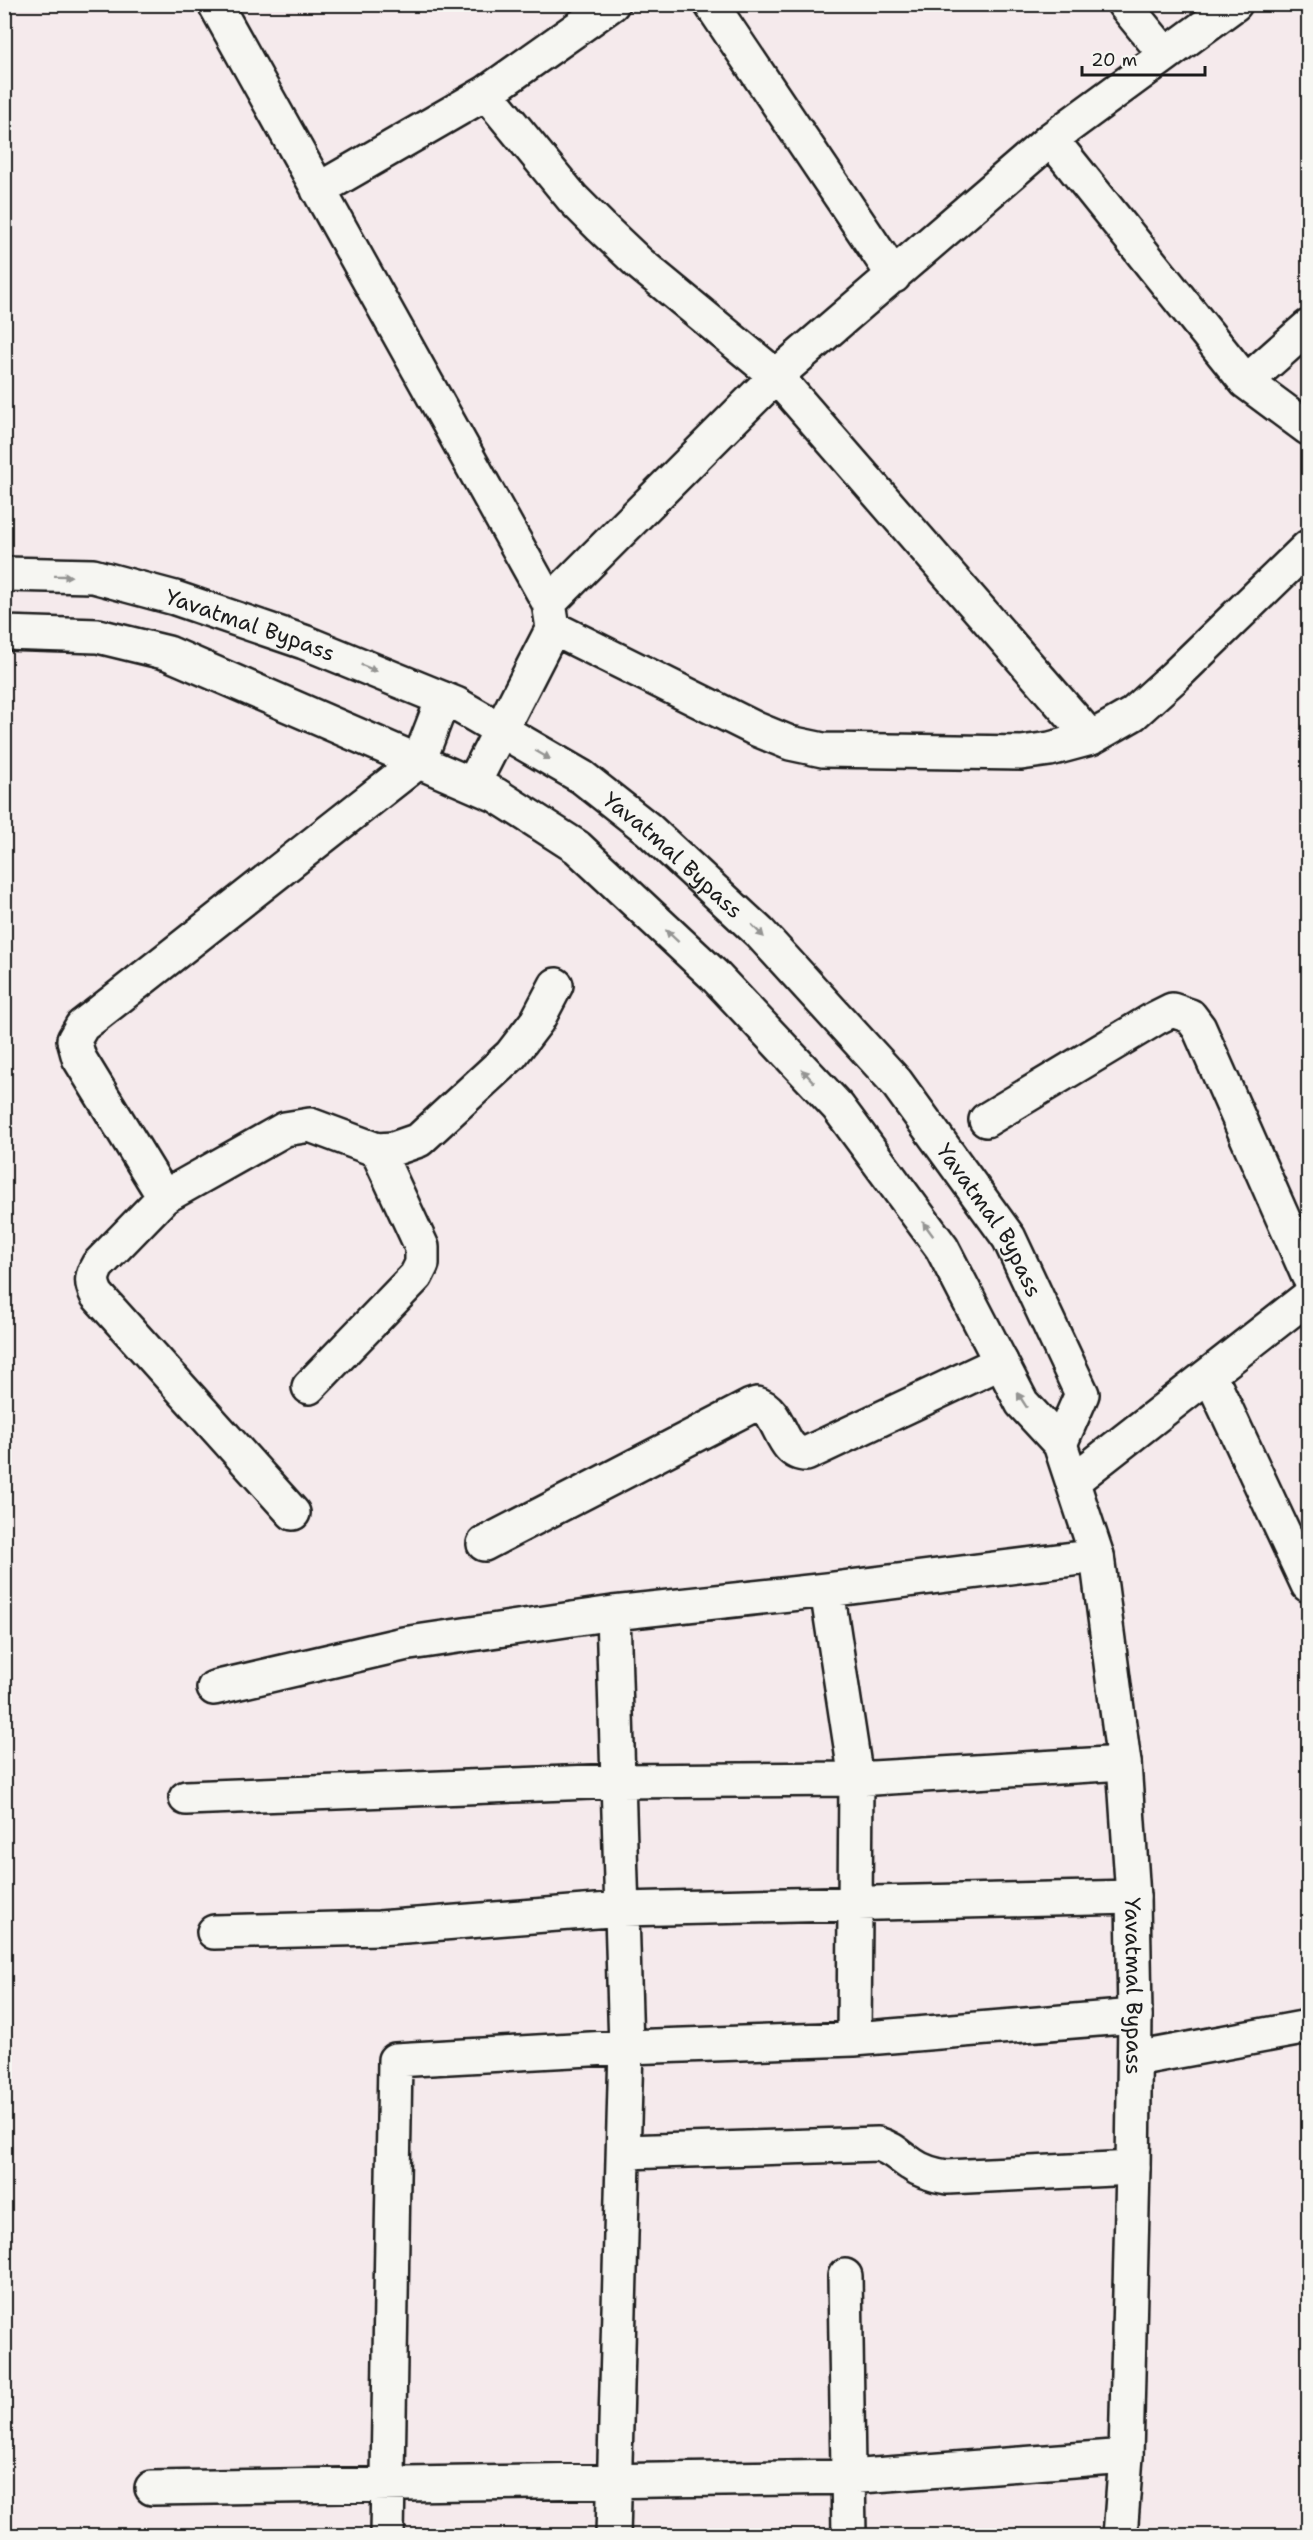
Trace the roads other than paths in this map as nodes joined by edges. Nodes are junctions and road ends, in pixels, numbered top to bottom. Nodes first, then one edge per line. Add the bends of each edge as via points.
1 (612, 4) edge
2 (711, 4) edge
3 (1124, 4) edge
4 (1234, 4) edge
5 (222, 7) edge
6 (1165, 54) junction
7 (486, 93) junction
8 (1051, 139) junction
9 (318, 190) junction
10 (894, 276) junction
11 (1308, 327) edge
12 (776, 376) junction
13 (1246, 382) junction
14 (1308, 428) edge
15 (1308, 547) edge
16 (4, 574) edge
17 (551, 615) junction
18 (4, 633) edge
19 (443, 699) junction
20 (500, 730) junction
21 (1091, 738) junction
22 (419, 761) junction
23 (474, 784) junction
24 (556, 985) dead end
25 (986, 1120) dead end
26 (377, 1150) junction
27 (164, 1197) junction
28 (1308, 1275) edge
29 (1308, 1297) edge
30 (1001, 1362) junction
31 (1210, 1375) junction
32 (309, 1387) dead end
33 (1060, 1444) junction
34 (1073, 1481) junction
35 (293, 1513) dead end
36 (484, 1544) dead end
37 (1097, 1556) junction
38 (1308, 1585) edge
39 (827, 1590) junction
40 (613, 1613) junction
41 (214, 1688) dead end
42 (1124, 1763) junction
43 (856, 1779) junction
44 (618, 1781) junction
45 (186, 1798) dead end
46 (1133, 1897) junction
47 (856, 1904) junction
48 (622, 1909) junction
49 (214, 1932) dead end
50 (1135, 2016) junction
51 (1308, 2027) edge
52 (854, 2039) junction
53 (627, 2047) junction
54 (1135, 2059) junction
55 (624, 2152) junction
56 (1133, 2168) junction
57 (845, 2276) dead end
58 (1126, 2456) junction
59 (848, 2477) junction
60 (615, 2481) junction
61 (387, 2485) junction
62 (152, 2488) dead end
63 (387, 2535) edge
64 (613, 2535) edge
65 (849, 2535) edge
66 (1120, 2535) edge

1 - 7 street
2 - 10 street
3 - 6 street
4 - 6 street
5 - 9 street
6 - 8 street
7 - 9 street
7 - 12 street via 573,199 601,227
8 - 10 street
8 - 13 street
9 - 17 street
10 - 12 street
11 - 13 street
12 - 17 street
12 - 21 street
13 - 14 street
15 - 21 street via 1150,699
16 -> 19 street, Yavatmal Bypass via 93,576 175,598 304,642
17 - 20 street
17 - 21 street via 756,729 790,743 823,750 1021,753
18 - 22 street, Yavatmal Bypass via 98,636 168,653
19 - 20 street, Yavatmal Bypass
19 - 22 street
20 - 23 street
20 -> 33 street, Yavatmal Bypass via 582,777 648,829 759,932 896,1082 1009,1238 1082,1394
22 - 23 street, Yavatmal Bypass
22 - 27 street via 82,1026 74,1040 80,1058
30 -> 23 street, Yavatmal Bypass via 942,1248 838,1107 714,975 577,847
24 - 26 street via 526,1038 503,1063 419,1140
25 - 28 street via 1164,1014 1172,1010 1190,1016 1199,1028
26 - 27 street via 310,1125 297,1126 275,1133
26 - 32 street via 422,1247 422,1264 416,1276
27 - 35 street via 98,1264 91,1284
29 - 31 street
33 -> 30 street, Yavatmal Bypass via 1022,1403
30 - 36 street via 806,1454 790,1448 769,1409 757,1404 750,1406
31 - 34 street
31 - 38 street
33 - 34 street, Yavatmal Bypass
34 - 37 street, Yavatmal Bypass
37 - 39 street
37 - 42 street, Yavatmal Bypass
39 - 40 street
39 - 43 street
40 - 41 street via 403,1644
40 - 44 street
42 - 43 street
42 - 46 street, Yavatmal Bypass
43 - 44 street
43 - 47 street
44 - 45 street
44 - 48 street
46 - 47 street
46 - 50 street, Yavatmal Bypass
47 - 48 street
47 - 52 street
48 - 49 street via 379,1928
48 - 53 street
50 - 52 street
50 - 54 street, Yavatmal Bypass
51 - 54 street
52 - 53 street
53 - 55 street
53 - 61 street via 395,2060
54 - 56 street, Yavatmal Bypass
55 - 56 street via 878,2144 889,2147 928,2174 947,2177
55 - 60 street
56 - 58 street, Yavatmal Bypass
57 - 59 street
58 - 59 street
58 - 66 street, Yavatmal Bypass
59 - 60 street
59 - 65 street
60 - 61 street
60 - 64 street
61 - 62 street
61 - 63 street

